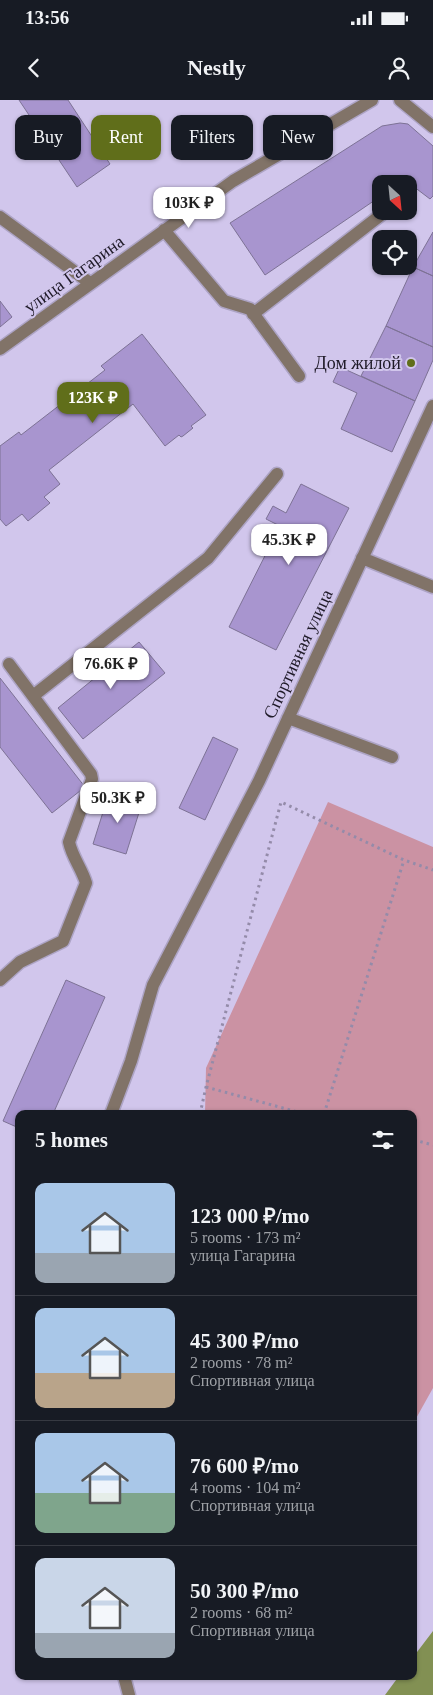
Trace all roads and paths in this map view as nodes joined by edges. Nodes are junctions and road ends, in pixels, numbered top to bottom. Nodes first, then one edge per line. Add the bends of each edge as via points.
1 (372, 100) edge
2 (400, 100) edge
3 (433, 128) edge
4 (0, 217) edge
5 (374, 220) edge
6 (164, 230) junction
7 (90, 283) junction
8 (253, 314) junction
9 (0, 350) edge
10 (299, 376) dead end
11 (432, 412) edge
12 (277, 474) dead end
13 (362, 558) junction
14 (433, 587) edge
15 (9, 664) dead end
16 (33, 696) junction
17 (288, 718) junction
18 (392, 757) dead end
19 (404, 860) junction
20 (433, 870) edge
21 (0, 980) edge
22 (206, 1087) junction
23 (113, 1110) edge
24 (201, 1110) edge
25 (290, 1110) edge
26 (325, 1110) edge
27 (417, 1141) edge
28 (433, 1145) edge
29 (125, 1680) edge
30 (129, 1695) edge

1 - 6 street, улица Гагарина via 233,181
2 - 3 street
4 - 7 street
5 - 8 street
6 - 7 street, улица Гагарина
6 - 8 street via 224,301 250,309
7 - 9 street, улица Гагарина
8 - 10 street
11 - 13 street, Спортивная улица
12 - 16 street via 208,558
13 - 14 street
13 - 17 street, Спортивная улица
15 - 16 street
16 - 21 street via 91,774 91,785 69,842 86,884 62,941 20,962
17 - 18 street
17 - 23 street, Спортивная улица via 259,781 153,985
19 - 20 path
19 - 22 path via 281,802
19 - 26 path
22 - 24 path
22 - 25 path
27 - 28 path
29 - 30 street

